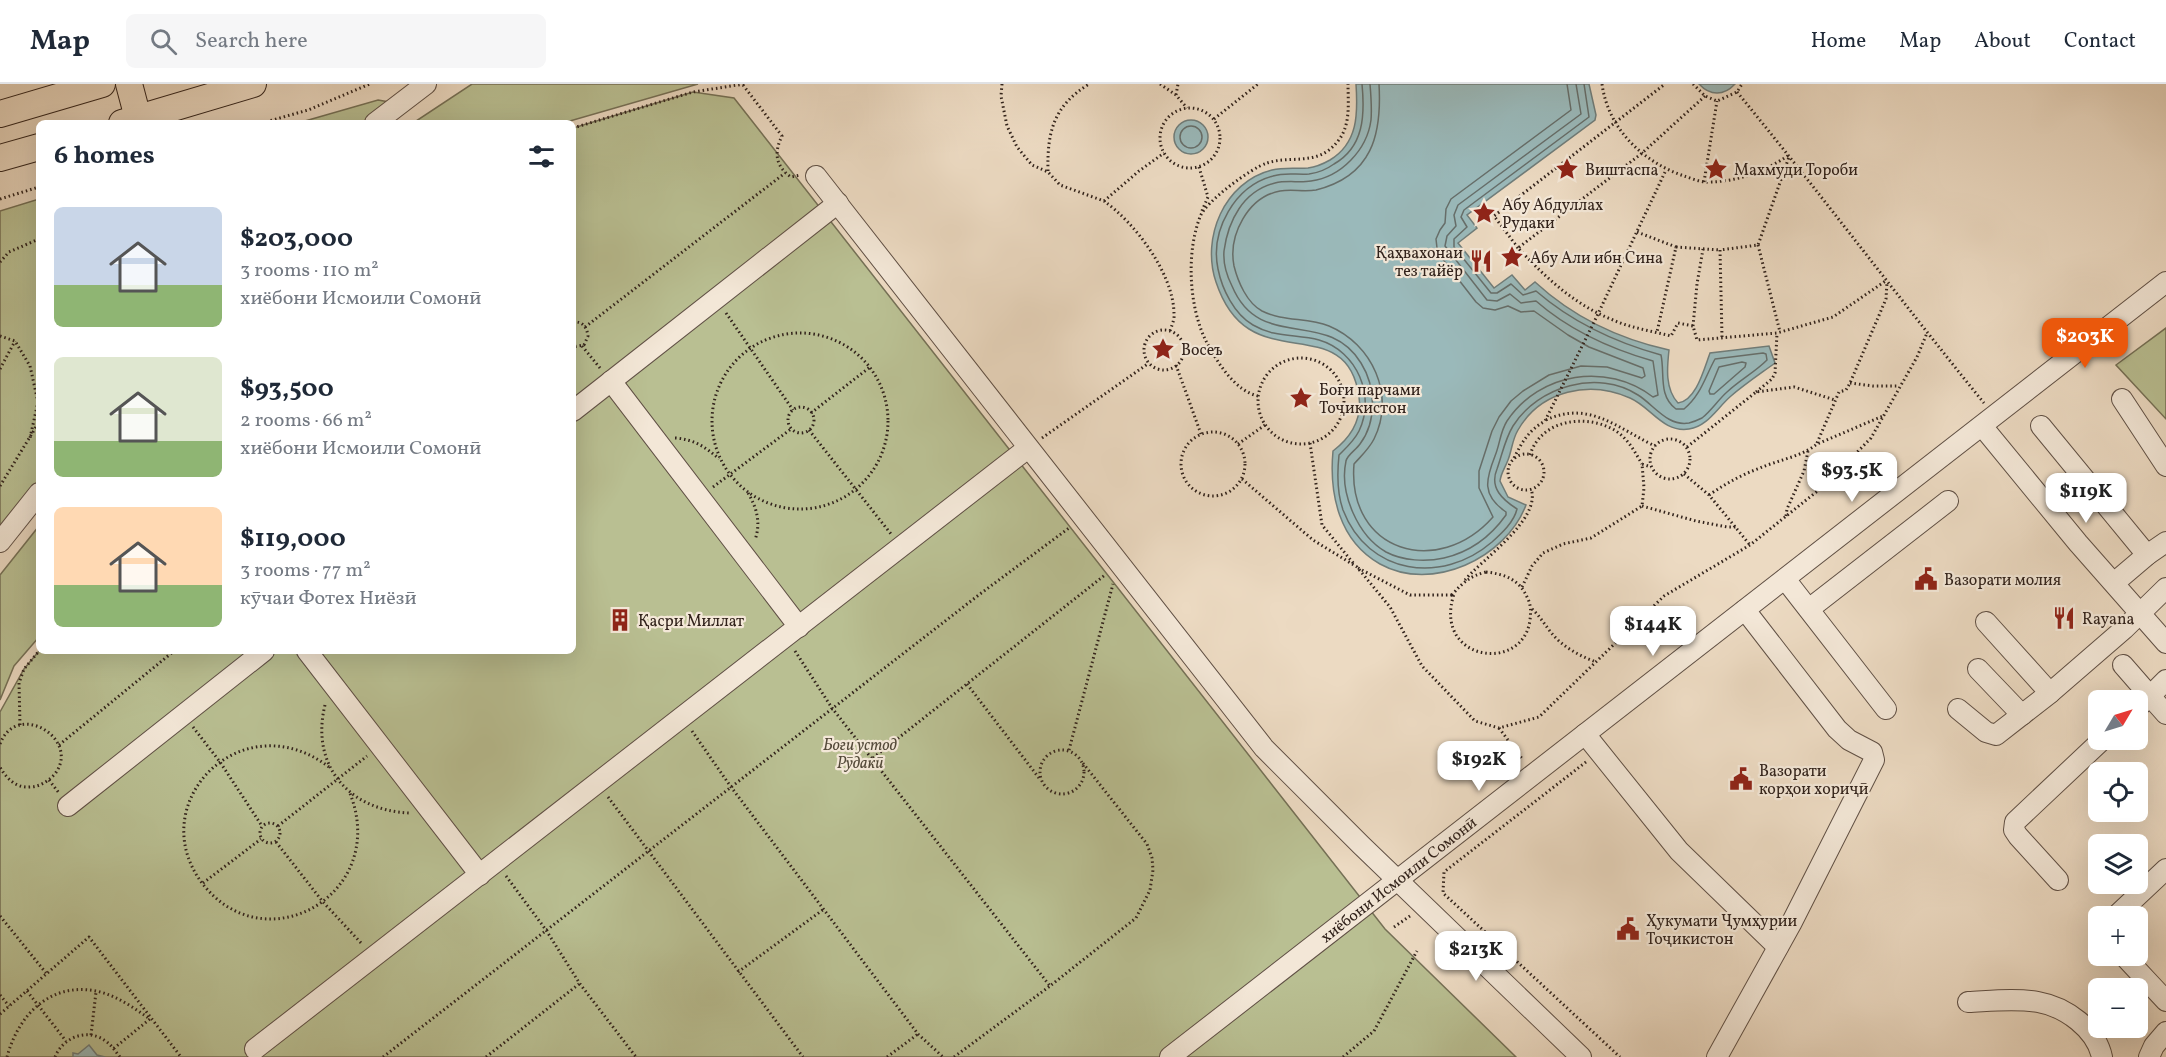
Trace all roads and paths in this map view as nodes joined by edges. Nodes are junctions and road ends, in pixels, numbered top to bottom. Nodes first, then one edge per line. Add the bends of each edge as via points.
1 (102, 84) edge
2 (129, 84) edge
3 (253, 84) edge
4 (370, 84) edge
5 (426, 84) edge
6 (744, 84) edge
7 (1002, 84) edge
8 (1089, 84) edge
9 (1160, 84) edge
10 (1178, 84) edge
11 (1258, 84) edge
12 (1348, 84) edge
13 (1602, 84) edge
14 (1665, 84) edge
15 (1694, 84) edge
16 (1742, 84) edge
17 (1737, 92) junction
18 (1176, 94) junction
19 (1705, 96) junction
20 (1717, 101) junction
21 (1187, 108) junction
22 (0, 114) edge
23 (1214, 119) junction
24 (130, 120) edge
25 (133, 120) edge
26 (273, 120) edge
27 (379, 120) edge
28 (1616, 123) junction
29 (576, 127) edge
30 (36, 148) edge
31 (1164, 153) junction
32 (1641, 154) junction
33 (1789, 155) junction
34 (0, 158) edge
35 (1199, 167) junction
36 (1666, 170) junction
37 (1048, 172) junction
38 (785, 173) junction
39 (816, 176) joint
40 (1704, 182) junction
41 (36, 189) edge
42 (0, 199) edge
43 (1104, 201) junction
44 (838, 203) junction
45 (1200, 215) junction
46 (1637, 232) junction
47 (36, 240) edge
48 (1758, 245) junction
49 (1676, 247) junction
50 (1518, 249) junction
51 (1704, 249) junction
52 (1720, 250) junction
53 (0, 262) edge
54 (1887, 280) junction
55 (2166, 282) edge
56 (716, 299) junction
57 (1598, 315) junction
58 (576, 323) edge
59 (1693, 326) junction
60 (585, 327) junction
61 (1170, 331) junction
62 (1657, 333) junction
63 (1778, 333) junction
64 (1927, 333) junction
65 (0, 336) edge
66 (1722, 338) junction
67 (15, 341) junction
68 (582, 346) junction
69 (751, 346) junction
70 (576, 347) edge
71 (1149, 363) junction
72 (1176, 365) junction
73 (870, 367) junction
74 (0, 369) edge
75 (611, 381) junction
76 (1850, 383) junction
77 (1898, 386) dead end
78 (1756, 392) junction
79 (36, 393) edge
80 (1258, 396) junction
81 (2122, 399) dead end
82 (1835, 400) junction
83 (576, 409) edge
84 (793, 410) junction
85 (36, 411) edge
86 (811, 413) junction
87 (1883, 416) junction
88 (1546, 419) junction
89 (1988, 421) junction
90 (1265, 425) junction
91 (2041, 426) dead end
92 (36, 427) edge
93 (791, 429) junction
94 (809, 430) junction
95 (1201, 434) junction
96 (651, 436) junction
97 (30, 438) junction
98 (1310, 443) junction
99 (1238, 444) junction
100 (1816, 444) junction
101 (1654, 446) junction
102 (1687, 447) junction
103 (1028, 448) junction
104 (1808, 451) junction
105 (1530, 455) junction
106 (1514, 458) junction
107 (722, 463) junction
108 (1642, 464) junction
109 (2166, 466) edge
110 (1651, 467) junction
111 (1684, 474) junction
112 (730, 475) junction
113 (1242, 479) junction
114 (0, 486) edge
115 (856, 489) junction
116 (1531, 489) junction
117 (747, 491) junction
118 (1709, 495) junction
119 (36, 497) edge
120 (699, 498) junction
121 (1948, 501) dead end
122 (1642, 506) junction
123 (1786, 516) junction
124 (1082, 518) junction
125 (1736, 527) junction
126 (0, 542) edge
127 (2166, 542) edge
128 (1750, 544) junction
129 (902, 548) junction
130 (2147, 555) junction
131 (744, 557) junction
132 (1118, 564) junction
133 (1357, 567) junction
134 (1785, 579) junction
135 (1462, 583) junction
136 (2114, 583) junction
137 (1522, 587) junction
138 (2166, 588) edge
139 (1452, 595) junction
140 (1530, 607) junction
141 (1809, 609) junction
142 (1745, 610) junction
143 (2140, 613) junction
144 (1986, 622) dead end
145 (793, 632) junction
146 (2166, 643) edge
147 (36, 654) edge
148 (170, 654) edge
149 (260, 654) edge
150 (310, 654) edge
151 (1596, 662) junction
152 (2123, 665) dead end
153 (1977, 669) dead end
154 (2166, 680) edge
155 (333, 684) junction
156 (967, 684) junction
157 (2138, 690) edge
158 (2050, 693) junction
159 (2148, 697) edge
160 (2148, 703) edge
161 (832, 708) junction
162 (1886, 709) dead end
163 (1958, 709) dead end
164 (184, 714) junction
165 (2166, 714) edge
166 (2022, 715) junction
167 (683, 718) junction
168 (20, 725) junction
169 (1499, 728) junction
170 (1585, 734) junction
171 (0, 744) edge
172 (59, 745) junction
173 (380, 746) junction
174 (1069, 750) junction
175 (2091, 750) edge
176 (1599, 752) junction
177 (873, 758) junction
178 (220, 762) junction
179 (1082, 762) junction
180 (329, 766) junction
181 (0, 767) edge
182 (1534, 775) junction
183 (1040, 779) junction
184 (338, 780) junction
185 (597, 784) junction
186 (731, 787) junction
187 (349, 791) junction
188 (68, 806) dead end
189 (429, 809) junction
190 (262, 826) junction
191 (278, 826) junction
192 (261, 838) junction
193 (276, 842) junction
194 (649, 851) junction
195 (496, 863) junction
196 (2166, 869) edge
197 (480, 875) junction
198 (1397, 880) junction
199 (2058, 880) dead end
200 (202, 883) junction
201 (324, 902) junction
202 (2127, 906) edge
203 (824, 909) junction
204 (0, 916) edge
205 (546, 930) junction
206 (1778, 946) junction
207 (1417, 951) dead end
208 (374, 957) junction
209 (2133, 966) edge
210 (738, 972) junction
211 (46, 973) junction
212 (580, 984) junction
213 (1050, 986) junction
214 (27, 991) junction
215 (96, 991) junction
216 (0, 995) edge
217 (2166, 1001) edge
218 (1968, 1002) dead end
219 (38, 1005) junction
220 (9, 1006) junction
221 (0, 1014) edge
222 (150, 1019) junction
223 (2166, 1032) edge
224 (918, 1034) junction
225 (91, 1035) junction
226 (66, 1041) junction
227 (113, 1049) junction
228 (255, 1049) dead end
229 (8, 1057) edge
230 (55, 1057) edge
231 (120, 1057) edge
232 (181, 1057) edge
233 (383, 1057) edge
234 (486, 1057) edge
235 (636, 1057) edge
236 (803, 1057) edge
237 (887, 1057) edge
238 (943, 1057) edge
239 (954, 1057) edge
240 (1170, 1057) edge
241 (1343, 1057) edge
242 (1581, 1057) edge
243 (1620, 1057) edge
244 (1717, 1057) edge
245 (2102, 1057) edge
246 (2149, 1057) edge

1 - 22 main road
2 - 24 main road
3 - 25 main road
4 - 26 path
5 - 27 street
6 - 29 path via 693,92
6 - 38 path via 782,136 776,155
7 - 37 path via 1007,126 1017,147 1032,165
8 - 37 path via 1064,104 1055,118 1049,135
9 - 18 path
10 - 18 path
11 - 23 path
12 - 45 path via 1346,128 1338,142 1310,159 1269,162 1256,167
13 - 28 path
14 - 28 path
15 - 19 path
16 - 17 path
17 - 20 path
17 - 33 path
18 - 21 path
19 - 20 path
19 - 32 path
20 - 40 path
21 - 23 path via 1202,110
21 - 31 path via 1166,119 1160,141
23 - 35 path via 1219,129 1217,152
28 - 32 path
28 - 50 path via 1494,216
30 - 34 main road
31 - 35 path via 1179,166
31 - 43 path
32 - 36 path
32 - 50 path
33 - 40 path via 1751,176
33 - 48 path
33 - 54 path
35 - 45 path via 1208,197
36 - 40 path
36 - 46 path
37 - 43 path via 1060,185
38 - 39 path via 791,177 807,172
38 - 60 path
39 - 44 street
41 - 42 path
43 - 61 path via 1139,235 1163,273 1175,314
44 - 56 street
44 - 103 street
45 - 80 path via 1191,276 1197,317 1206,341 1224,369 1248,394
46 - 49 path
46 - 57 path
47 - 53 path via 9,252
48 - 52 path
48 - 63 path
49 - 51 path
49 - 62 path
50 - 57 path via 1562,291
51 - 52 path
51 - 59 path
52 - 66 path
54 - 63 path via 1833,317
54 - 64 path
54 - 76 path via 1886,299
55 - 89 street, хиёбони Исмоили Сомонӣ
56 - 69 path
56 - 75 street
57 - 62 path
57 - 88 path
58 - 60 path
59 - 62 path via 1677,323 1671,336
59 - 66 path via 1697,340
60 - 68 path via 588,336
61 - 71 path via 1155,331 1149,336 1144,349
61 - 72 path via 1177,335 1184,350
63 - 66 path
63 - 78 path via 1775,373
64 - 87 path
64 - 89 path
65 - 67 path
67 - 74 path
67 - 79 path via 30,366
68 - 70 path
68 - 75 path
69 - 73 path via 784,333 812,333 844,344
69 - 84 path
69 - 107 path via 727,370 715,395 711,423
71 - 72 path via 1162,370
71 - 103 path
72 - 95 path
73 - 86 path
73 - 115 path via 883,391 888,431 880,457
75 - 83 street
75 - 96 street
76 - 77 path
76 - 82 path
78 - 82 path via 1794,387
78 - 102 path
80 - 90 path
80 - 98 path via 1263,379 1286,360 1301,357 1329,368 1344,394 1344,409 1329,434
81 - 109 street
82 - 100 path
84 - 86 path via 805,408
84 - 93 path via 788,419
85 - 97 path
86 - 94 path via 814,422
87 - 100 path
87 - 123 path via 1871,438 1825,485
88 - 101 path via 1575,411 1594,415
88 - 106 path via 1522,441
89 - 134 street, хиёбони Исмоили Сомонӣ
89 - 136 street
90 - 98 path via 1286,442
90 - 99 path
91 - 130 street
92 - 97 path
93 - 94 path via 800,433
93 - 112 path
94 - 115 path
95 - 99 path via 1223,434
95 - 113 path via 1190,442 1181,458 1181,467 1194,491 1212,496 1229,492
96 - 107 path via 691,440
96 - 120 street
97 - 114 path
98 - 133 path via 1322,525
99 - 113 path via 1245,461
100 - 104 path
101 - 102 path via 1671,439
101 - 110 path
102 - 111 path via 1690,464
103 - 124 street
103 - 129 street
104 - 118 path via 1726,483
104 - 123 path
105 - 106 path
105 - 108 path via 1550,428 1582,421 1615,431 1628,441
105 - 116 path via 1540,461 1544,471 1541,482
106 - 116 path via 1508,468 1510,480 1519,489
107 - 112 path
108 - 110 path
108 - 122 path
110 - 111 path via 1666,479
111 - 118 path
112 - 117 path
112 - 120 path
113 - 133 path via 1313,540
115 - 117 path via 833,503 808,509 776,505
115 - 129 path
116 - 135 path via 1533,503 1519,525
117 - 131 path via 758,525 754,542
118 - 125 path
119 - 126 street
120 - 131 street
121 - 141 street
122 - 125 path
122 - 137 path via 1591,538 1563,544 1544,554 1532,566
123 - 128 path
124 - 132 street
124 - 161 path
125 - 128 path
127 - 130 street
128 - 151 path via 1664,596
129 - 145 street
130 - 136 street
131 - 145 street
132 - 156 path
132 - 174 path
132 - 198 street via 1264,748
133 - 139 path via 1410,595
133 - 169 path via 1390,607 1422,666 1474,721
134 - 141 street
134 - 142 street, хиёбони Исмоили Сомонӣ
135 - 137 path via 1480,574 1499,573
135 - 139 path
136 - 143 street
137 - 140 path
138 - 143 street
139 - 140 path via 1450,621 1455,633 1463,644 1488,654 1513,647 1523,638 1529,626
140 - 151 path via 1564,645
141 - 162 street
142 - 170 street, хиёбони Исмоили Сомонӣ
142 - 206 street via 1837,729 1874,756
143 - 146 street
143 - 158 street
144 - 158 street
145 - 161 path
145 - 167 street
147 - 168 path via 19,683
148 - 172 path
149 - 164 street
150 - 155 street
151 - 169 path via 1539,717
152 - 157 street
153 - 166 street
154 - 159 street
155 - 173 street
155 - 180 path via 321,734
156 - 177 path
156 - 183 path
158 - 166 street
160 - 165 street
161 - 177 path
161 - 186 path
163 - 166 street via 1991,735
164 - 178 path
164 - 188 street
167 - 185 street
167 - 186 path
168 - 171 path via 9,731
168 - 172 path via 43,728
169 - 182 path
170 - 176 street
170 - 182 street, хиёбони Исмоили Сомонӣ
172 - 181 path via 56,772 39,786 15,784
173 - 184 path
173 - 189 street
174 - 179 path
174 - 183 path via 1049,752 1039,769
175 - 199 street via 2015,822 2018,836
176 - 206 street via 1679,851
176 - 243 path via 1444,872 1443,893
177 - 213 path
178 - 180 path via 242,749 273,745 303,750
178 - 190 path
178 - 200 path via 199,784 186,821 186,847
179 - 183 path via 1082,782 1075,790 1055,793
179 - 213 path via 1147,844 1153,870 1150,890 1136,918
180 - 184 path
182 - 198 street, хиёбони Исмоили Сомонӣ
184 - 187 path
184 - 191 path
185 - 194 path
185 - 195 street
186 - 194 path
186 - 203 path
187 - 189 path via 369,806 389,812
187 - 201 path via 358,820 357,851 345,879
189 - 197 street
190 - 191 path
190 - 192 path
191 - 193 path
192 - 193 path via 268,844
192 - 200 path
193 - 201 path
194 - 205 path
194 - 210 path
195 - 197 street
195 - 205 path
196 - 202 street
197 - 208 street
198 - 240 street, хиёбони Исмоили Сомонӣ
198 - 242 street
200 - 201 path via 222,902 259,917 286,917
201 - 208 path
203 - 210 path
203 - 224 path
204 - 211 path
205 - 212 path
205 - 233 path
206 - 244 street
207 - 241 path via 1374,1031
208 - 228 street
209 - 217 street
210 - 236 path
211 - 214 path
211 - 222 path via 89,937
212 - 234 path
212 - 235 path
213 - 239 path
214 - 219 path
214 - 220 path
215 - 219 path via 76,990
215 - 222 path via 124,1002
215 - 225 path
216 - 220 path
218 - 245 street via 2026,1001 2052,1006 2088,1030
219 - 226 path
219 - 229 path via 23,1019
220 - 221 path
222 - 227 path
222 - 232 path
223 - 246 street
224 - 237 path
224 - 238 path
225 - 226 path via 78,1035
225 - 227 path
226 - 230 path
227 - 231 path

